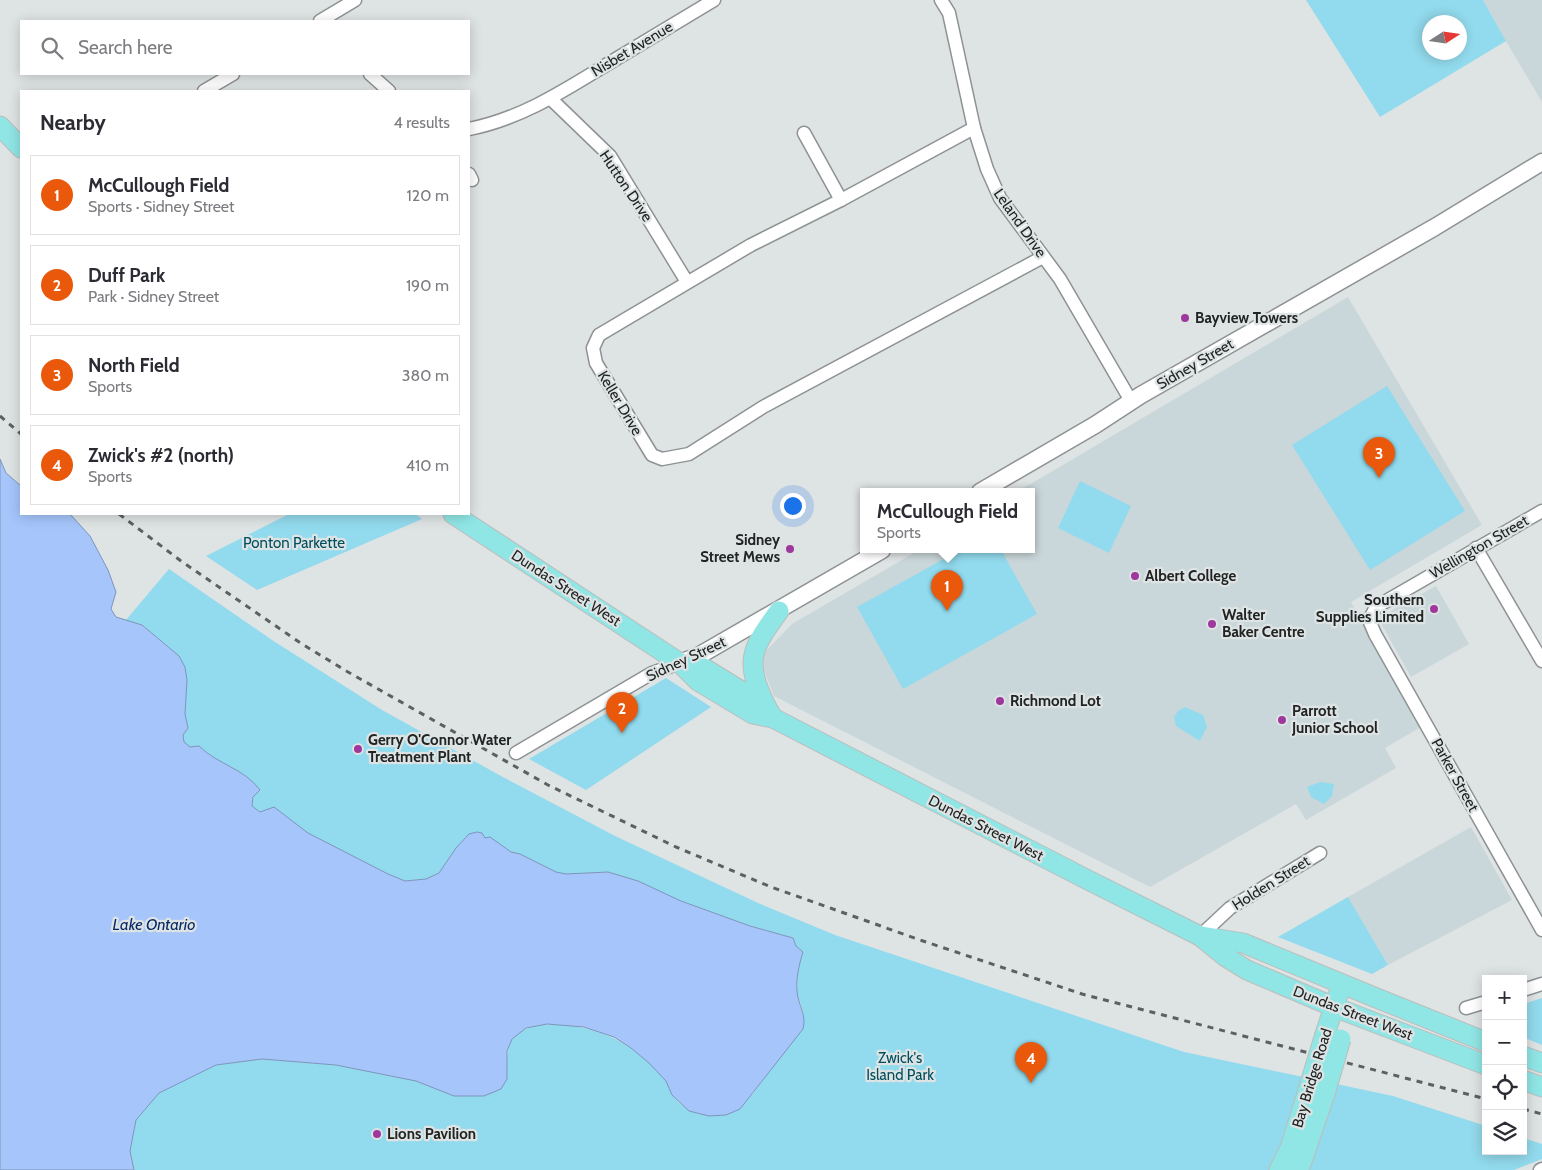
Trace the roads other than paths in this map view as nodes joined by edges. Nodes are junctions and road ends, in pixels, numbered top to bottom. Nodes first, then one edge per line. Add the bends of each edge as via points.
1 (355, 0) edge
2 (714, 0) edge
3 (941, 0) edge
4 (322, 20) edge
5 (231, 75) edge
6 (371, 75) edge
7 (206, 90) edge
8 (388, 90) edge
9 (551, 99) junction
10 (0, 126) edge
11 (974, 128) junction
12 (470, 129) edge
13 (804, 133) dead end
14 (20, 147) edge
15 (1542, 162) edge
16 (841, 200) junction
17 (1043, 257) junction
18 (687, 282) junction
19 (1131, 401) junction
20 (987, 488) edge
21 (1542, 511) edge
22 (455, 515) edge
23 (1476, 548) junction
24 (877, 553) edge
25 (779, 611) junction
26 (1369, 620) joint
27 (1542, 661) edge
28 (680, 663) junction
29 (770, 712) junction
30 (516, 753) dead end
31 (1320, 853) dead end
32 (1542, 930) edge
33 (1200, 936) junction
34 (1542, 984) edge
35 (1349, 987) junction
36 (1527, 989) edge
37 (1482, 1003) edge
38 (1466, 1008) dead end
39 (1342, 1010) junction
40 (1482, 1040) edge
41 (1527, 1057) edge
42 (1482, 1063) edge
43 (1542, 1063) edge
44 (1527, 1081) edge
45 (1542, 1087) edge
46 (1316, 1092) junction
47 (1279, 1170) edge
48 (1299, 1170) edge

1 - 4 street
2 - 9 street, Nisbet Avenue
3 - 11 street, Leland Drive via 949,13
5 - 7 street
6 - 8 street
9 - 12 street via 513,116
9 - 18 street, Hutton Drive via 610,156
10 - 14 main road
11 - 16 street, Keller Drive
11 - 17 street, Leland Drive via 1000,198
13 - 16 street
15 - 19 main road, Sidney Street
16 - 18 street, Keller Drive via 751,245
17 - 18 street, Keller Drive via 763,407 689,454 662,459 652,455 596,363 593,348 599,335
17 - 19 street, Leland Drive via 1060,279
19 - 20 main road, Sidney Street
21 - 23 street, Wellington Street
22 - 28 main road, Dundas Street West
23 - 26 street, Wellington Street via 1376,607
23 - 27 street
24 - 25 main road, Sidney Street
25 - 28 main road, Sidney Street
25 - 29 main road via 753,652 752,668
26 - 32 street, Parker Street
28 - 29 main road, Dundas Street West via 704,668
28 - 30 street, Sidney Street via 652,673
29 - 33 main road, Dundas Street West
31 - 33 street, Holden Street via 1230,908
33 - 35 main road, Dundas Street West via 1243,943
33 - 39 main road, Dundas Street West via 1247,970
34 - 36 street
35 - 39 main road, Bay Bridge Road
35 - 40 main road, Dundas Street West
37 - 38 street
39 - 42 main road, Dundas Street West
39 - 46 main road, Bay Bridge Road, bridge
41 - 43 main road
44 - 45 main road
46 - 47 main road, Bay Bridge Road
46 - 48 main road, Bay Bridge Road

